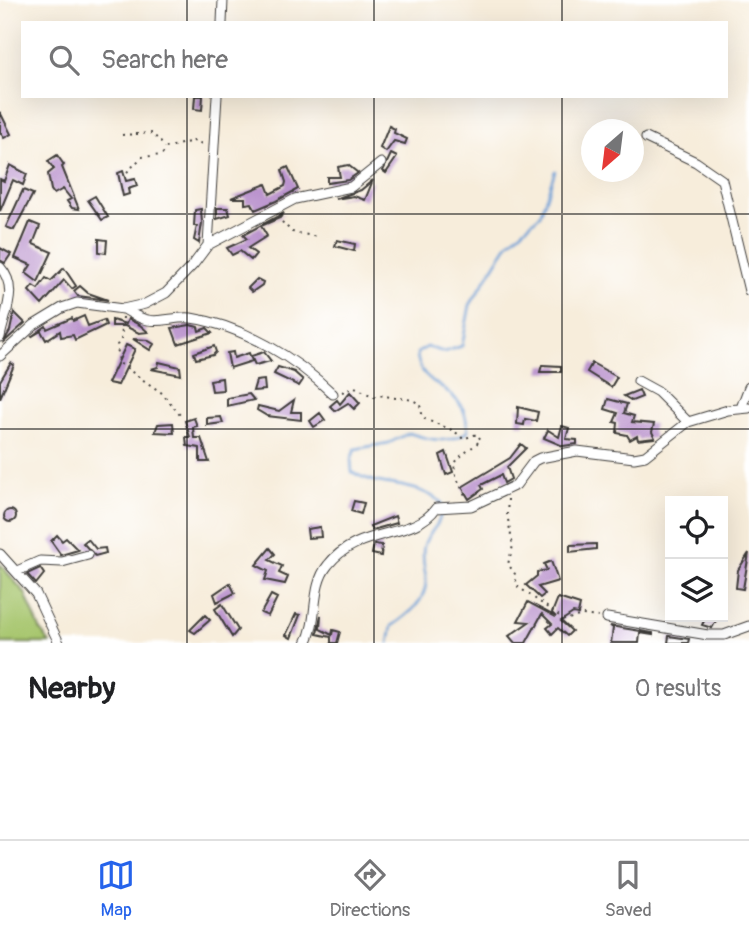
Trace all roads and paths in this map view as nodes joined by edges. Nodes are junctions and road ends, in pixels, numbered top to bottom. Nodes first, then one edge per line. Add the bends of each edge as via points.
1 (223, 0) edge
2 (222, 21) edge
3 (217, 98) edge
4 (122, 135) dead end
5 (646, 138) dead end
6 (214, 147) junction
7 (166, 148) junction
8 (381, 163) dead end
9 (127, 172) dead end
10 (271, 212) junction
11 (318, 237) dead end
12 (208, 245) junction
13 (0, 267) edge
14 (749, 291) edge
15 (123, 309) junction
16 (0, 337) edge
17 (0, 356) edge
18 (638, 382) dead end
19 (749, 387) edge
20 (332, 394) joint
21 (745, 408) edge
22 (180, 415) dead end
23 (688, 422) junction
24 (504, 497) dead end
25 (471, 506) junction
26 (0, 554) edge
27 (88, 555) dead end
28 (17, 571) junction
29 (607, 618) joint
30 (749, 626) edge
31 (59, 643) edge
32 (306, 643) edge

1 - 2 street
3 - 6 street
4 - 7 path via 152,132
5 - 14 street via 722,180
6 - 7 path via 193,141
6 - 12 street
7 - 9 path via 162,155 142,157
8 - 10 street via 351,187 295,199
10 - 11 path via 292,232
10 - 12 street
12 - 15 street via 166,293
13 - 16 street via 11,290
15 - 17 street via 70,305 34,326
15 - 20 street via 149,321 191,318 228,329 304,368
15 - 22 path via 118,363 162,393
18 - 23 street via 665,398
19 - 21 street
20 - 25 path via 355,387 374,397 409,398 421,405 423,418 463,439 477,434 481,440 455,462 455,476
21 - 23 street
23 - 25 street via 645,456 578,451 540,458 521,483
24 - 29 path via 509,500 513,540 508,564 517,586 565,620 582,615
25 - 32 street via 436,508 421,523 371,536 330,562 316,595
26 - 28 street
27 - 28 street via 62,562 40,561
28 - 31 street via 36,594
29 - 30 street via 718,636

